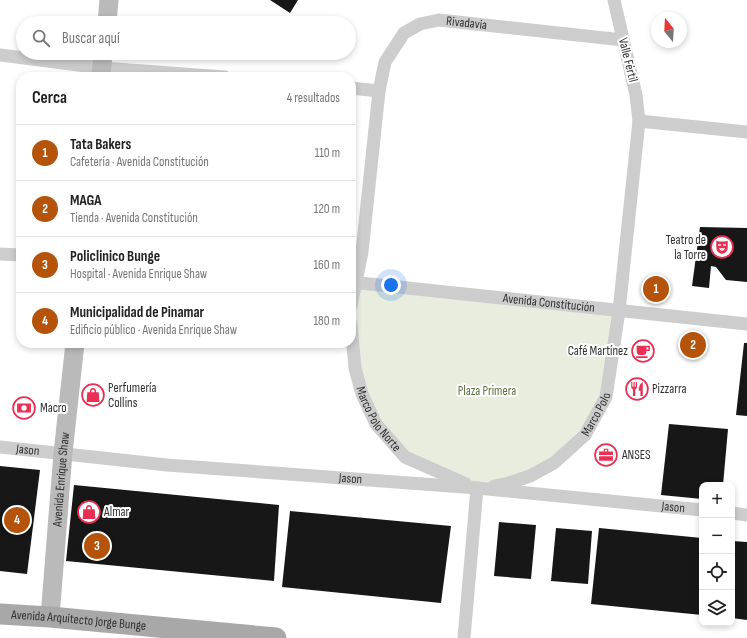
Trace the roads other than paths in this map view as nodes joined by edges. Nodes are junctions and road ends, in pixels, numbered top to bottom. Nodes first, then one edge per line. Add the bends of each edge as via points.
1 (109, 0) edge
2 (614, 0) edge
3 (108, 16) edge
4 (623, 40) junction
5 (0, 55) edge
6 (16, 57) edge
7 (46, 60) edge
8 (102, 66) edge
9 (170, 72) edge
10 (356, 89) edge
11 (379, 91) junction
12 (639, 121) junction
13 (747, 132) edge
14 (0, 254) edge
15 (16, 256) edge
16 (356, 272) edge
17 (356, 282) edge
18 (619, 311) junction
19 (747, 324) edge
20 (74, 348) edge
21 (353, 348) edge
22 (0, 447) edge
23 (63, 453) junction
24 (477, 488) junction
25 (699, 510) edge
26 (735, 513) edge
27 (747, 515) edge
28 (0, 614) edge
29 (50, 617) junction
30 (276, 638) edge
31 (464, 638) edge

1 - 3 main road
2 - 4 street, Valle Fértil
4 - 11 street, Rivadavia via 439,20 420,24 404,33 385,62
4 - 12 street, Valle Fértil via 636,95
5 - 6 street
7 - 8 street
8 - 9 street
10 - 11 street
11 - 16 street via 362,252
12 - 13 street
12 - 18 street, Marco Polo
14 - 15 street
17 - 18 street, Avenida Constitución
18 - 19 street, Avenida Constitución
18 - 24 street, Marco Polo via 606,397 585,435 554,463 530,476 509,483
20 - 23 main road, Avenida Enrique Shaw
21 - 24 street, Marco Polo Norte via 362,394 376,424 405,457
22 - 23 street, Jason
23 - 24 street, Jason via 167,465
23 - 29 main road, Avenida Enrique Shaw
24 - 25 street, Jason
24 - 31 street
26 - 27 street
28 - 29 main road, Avenida Arquitecto Jorge Bunge
29 - 30 main road, Avenida Arquitecto Jorge Bunge

